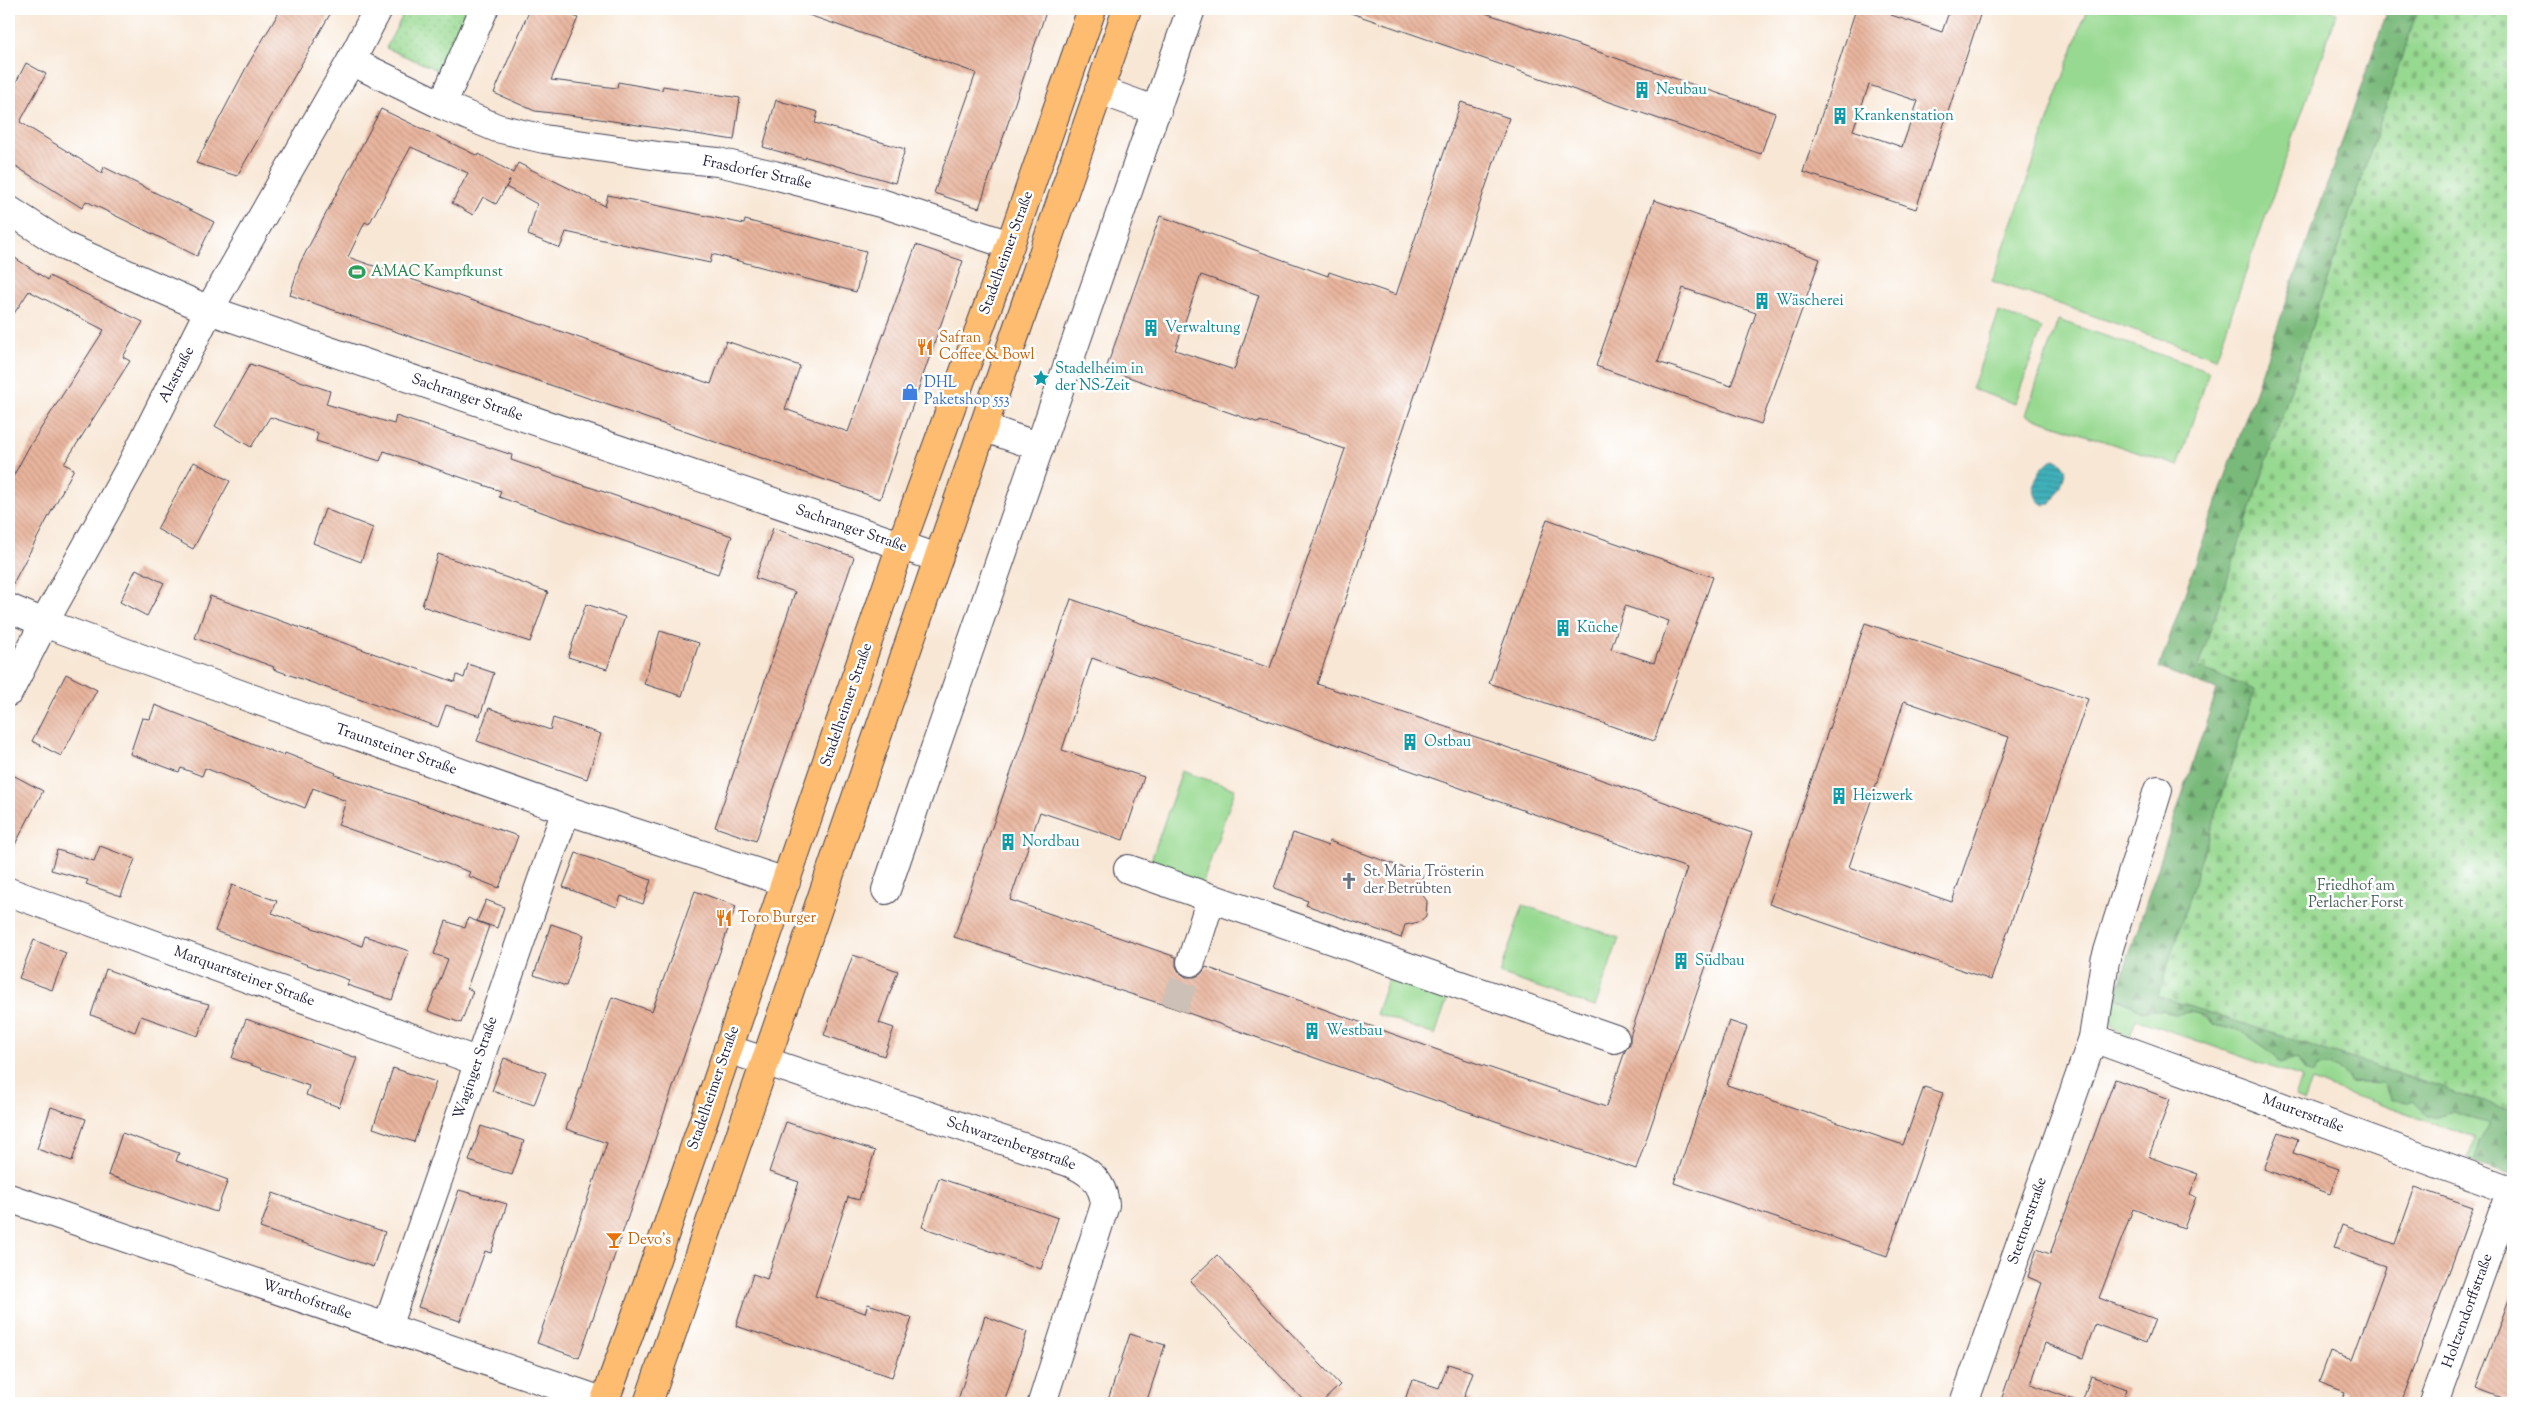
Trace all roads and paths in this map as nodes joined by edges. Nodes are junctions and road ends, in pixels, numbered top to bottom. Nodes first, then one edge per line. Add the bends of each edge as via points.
1 (378, 9) edge
2 (484, 9) edge
3 (1092, 9) edge
4 (1127, 9) edge
5 (1191, 9) edge
6 (351, 61) junction
7 (1099, 90) junction
8 (442, 105) junction
9 (1157, 112) junction
10 (9, 210) edge
11 (1010, 245) junction
12 (209, 310) junction
13 (983, 427) junction
14 (1040, 447) junction
15 (901, 546) junction
16 (938, 558) junction
17 (9, 608) edge
18 (44, 623) junction
19 (9, 692) edge
20 (2158, 790) dead end
21 (566, 810) junction
22 (1128, 868) dead end
23 (786, 882) junction
24 (886, 890) dead end
25 (9, 892) edge
26 (1211, 898) junction
27 (1191, 962) tunnel mouth
28 (2093, 1038) junction
29 (1615, 1040) dead end
30 (728, 1048) junction
31 (766, 1061) junction
32 (479, 1062) junction
33 (2512, 1190) edge
34 (9, 1198) edge
35 (387, 1327) junction
36 (604, 1402) edge
37 (648, 1403) edge
38 (1042, 1403) edge
39 (1964, 1403) edge
40 (2434, 1403) edge

1 - 6 street, Alzstraße
2 - 8 street
3 - 11 main road, Stadelheimer Straße
4 - 7 main road
5 - 9 street
6 - 8 street, Frasdorfer Straße
6 - 12 street, Alzstraße
7 - 9 street
7 - 13 main road
8 - 11 street, Frasdorfer Straße via 496,128 544,139 718,162 774,175 884,204
9 - 14 street
10 - 12 street, Sachranger Straße via 66,247
11 - 15 main road, Stadelheimer Straße
12 - 15 street, Sachranger Straße
12 - 18 street, Alzstraße via 132,464
13 - 14 street
13 - 16 main road
14 - 24 street
15 - 16 street, Sachranger Straße
15 - 23 main road, Stadelheimer Straße
16 - 31 main road
17 - 18 street, Traunsteiner Straße
18 - 19 street, Alzstraße
18 - 21 street, Traunsteiner Straße
20 - 28 street, Stettnerstraße via 2105,961
21 - 23 street, Traunsteiner Straße
21 - 32 street, Waginger Straße
22 - 26 street
23 - 30 main road, Stadelheimer Straße
25 - 32 street, Marquartsteiner Straße
26 - 27 street
26 - 29 street
28 - 33 street, Maurerstraße
28 - 39 street, Stettnerstraße
30 - 31 street, Schwarzenbergstraße
30 - 36 main road, Stadelheimer Straße
31 - 37 main road
31 - 38 street, Schwarzenbergstraße via 1068,1162 1086,1170 1098,1182 1106,1205
32 - 35 street, Waginger Straße
33 - 40 street, Holtzendorffstraße
34 - 35 street, Warthofstraße
35 - 36 street, Warthofstraße

